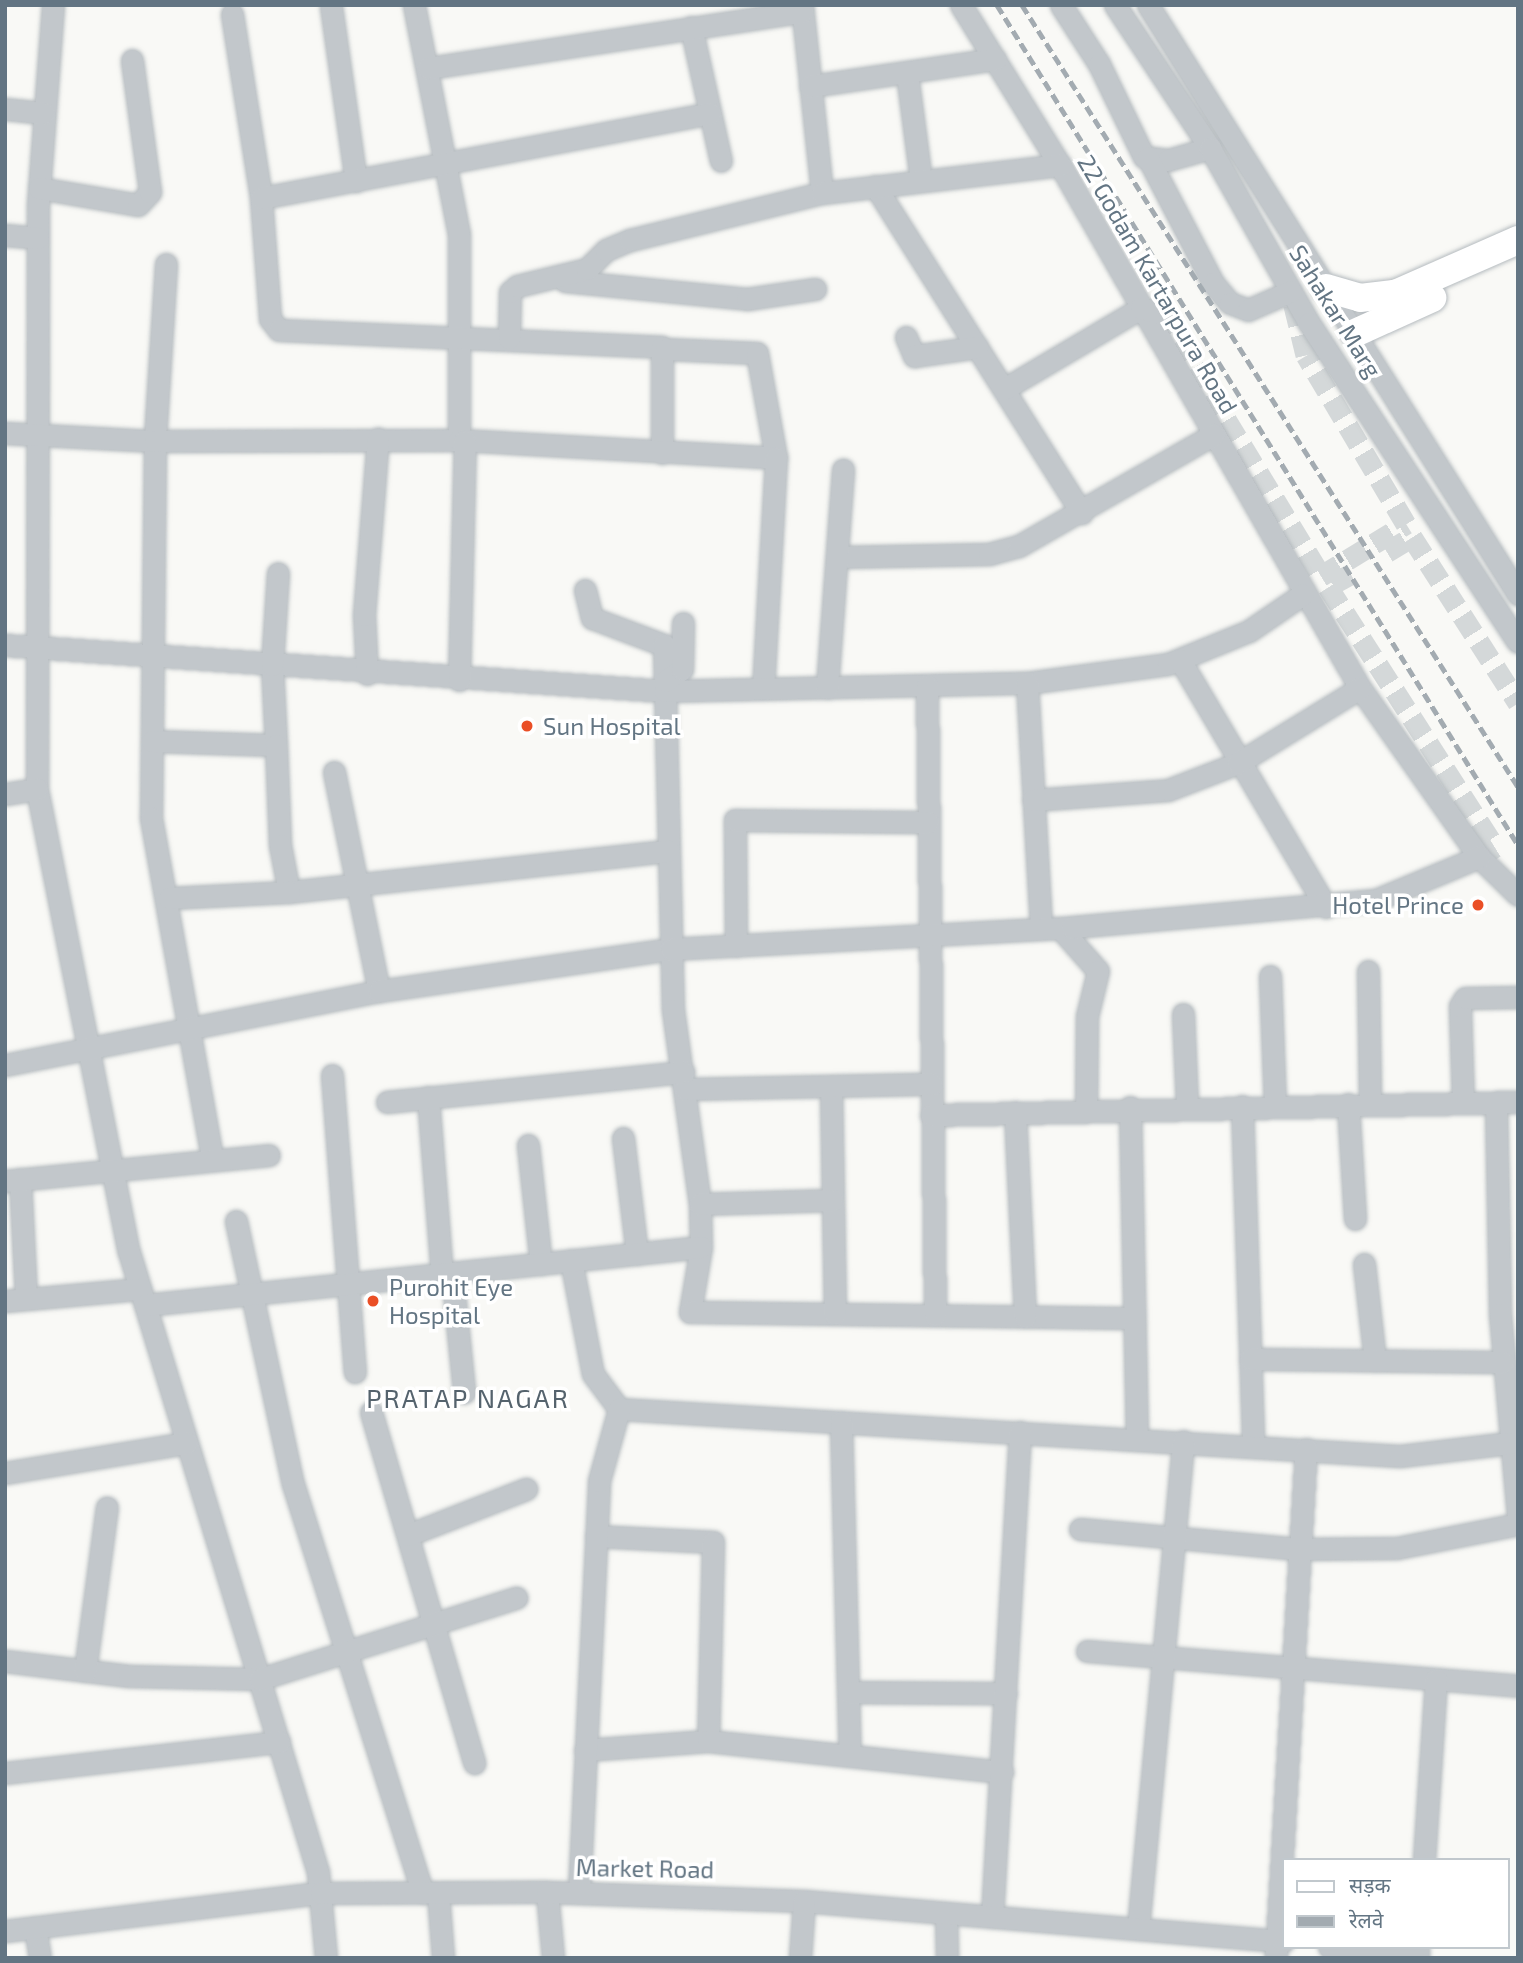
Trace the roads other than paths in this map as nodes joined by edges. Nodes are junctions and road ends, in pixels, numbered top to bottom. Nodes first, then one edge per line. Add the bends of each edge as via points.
1 (53, 5) edge
2 (414, 5) edge
3 (961, 5) edge
4 (1061, 5) edge
5 (1115, 5) edge
6 (1148, 5) edge
7 (331, 6) edge
8 (802, 8) edge
9 (232, 14) dead end
10 (691, 27) junction
11 (132, 60) dead end
12 (995, 60) junction
13 (428, 68) junction
14 (907, 74) junction
15 (810, 86) junction
16 (5, 109) edge
17 (44, 113) junction
18 (710, 113) junction
19 (1210, 148) junction
20 (1148, 158) junction
21 (720, 161) dead end
22 (1060, 165) junction
23 (446, 167) junction
24 (922, 180) junction
25 (356, 181) junction
26 (875, 186) junction
27 (39, 188) junction
28 (822, 193) junction
29 (261, 198) junction
30 (5, 235) edge
31 (38, 237) junction
32 (1518, 240) edge
33 (1518, 260) edge
34 (166, 264) dead end
35 (559, 280) junction
36 (1326, 288) junction
37 (816, 289) dead end
38 (1291, 291) junction
39 (1141, 308) junction
40 (1162, 314) tunnel mouth
41 (1354, 333) junction
42 (458, 335) junction
43 (906, 337) dead end
44 (509, 338) junction
45 (977, 347) junction
46 (666, 349) junction
47 (1003, 389) junction
48 (5, 433) edge
49 (35, 434) junction
50 (1213, 435) junction
51 (378, 439) junction
52 (462, 440) junction
53 (155, 441) junction
54 (662, 453) junction
55 (776, 458) junction
56 (843, 470) dead end
57 (1082, 513) junction
58 (836, 557) junction
59 (278, 573) dead end
60 (585, 590) dead end
61 (1303, 594) junction
62 (1518, 594) edge
63 (683, 623) dead end
64 (1518, 642) edge
65 (5, 645) edge
66 (34, 648) junction
67 (157, 657) junction
68 (1180, 660) junction
69 (272, 665) junction
70 (367, 674) junction
71 (459, 680) junction
72 (1027, 683) junction
73 (665, 686) junction
74 (926, 686) junction
75 (827, 688) junction
76 (1360, 688) junction
77 (763, 689) junction
78 (152, 741) junction
79 (276, 746) junction
80 (1238, 764) junction
81 (334, 772) dead end
82 (37, 789) junction
83 (5, 794) edge
84 (1033, 800) junction
85 (928, 822) junction
86 (669, 851) junction
87 (1479, 857) junction
88 (355, 883) junction
89 (289, 891) junction
90 (1518, 895) edge
91 (169, 898) junction
92 (1326, 907) junction
93 (1051, 928) junction
94 (930, 936) junction
95 (736, 946) junction
96 (671, 949) junction
97 (1368, 971) dead end
98 (1270, 976) dead end
99 (379, 991) junction
100 (1518, 997) edge
101 (1183, 1014) dead end
102 (190, 1030) junction
103 (85, 1052) junction
104 (5, 1065) edge
105 (332, 1075) dead end
106 (684, 1081) junction
107 (932, 1084) junction
108 (831, 1086) junction
109 (428, 1097) junction
110 (387, 1102) dead end
111 (1507, 1102) edge
112 (1463, 1103) junction
113 (1348, 1104) junction
114 (1370, 1104) junction
115 (1275, 1105) junction
116 (1187, 1106) junction
117 (1242, 1106) junction
118 (1130, 1107) junction
119 (1086, 1108) junction
120 (1015, 1112) junction
121 (931, 1115) junction
122 (623, 1138) dead end
123 (528, 1145) dead end
124 (269, 1155) dead end
125 (212, 1158) junction
126 (109, 1167) junction
127 (12, 1180) edge
128 (832, 1200) junction
129 (700, 1204) junction
130 (1355, 1219) dead end
131 (236, 1221) dead end
132 (701, 1247) junction
133 (636, 1254) junction
134 (571, 1261) junction
135 (541, 1264) junction
136 (1364, 1264) dead end
137 (447, 1274) junction
138 (345, 1284) junction
139 (247, 1294) junction
140 (143, 1297) junction
141 (16, 1300) edge
142 (835, 1314) junction
143 (1509, 1314) edge
144 (935, 1315) junction
145 (1025, 1317) junction
146 (1134, 1318) junction
147 (1251, 1359) junction
148 (1375, 1360) junction
149 (1503, 1362) junction
150 (355, 1373) dead end
151 (464, 1392) dead end
152 (619, 1409) junction
153 (372, 1412) dead end
154 (841, 1422) junction
155 (1020, 1432) junction
156 (1137, 1439) junction
157 (1183, 1441) junction
158 (187, 1443) junction
159 (1509, 1443) junction
160 (1253, 1445) junction
161 (1306, 1449) junction
162 (6, 1473) edge
163 (5, 1483) edge
164 (526, 1489) dead end
165 (107, 1507) dead end
166 (1518, 1515) edge
167 (1518, 1524) edge
168 (1080, 1530) dead end
169 (408, 1535) junction
170 (596, 1536) junction
171 (1174, 1538) junction
172 (1299, 1549) junction
173 (516, 1598) dead end
174 (435, 1624) junction
175 (347, 1651) junction
176 (1087, 1651) dead end
177 (1162, 1657) junction
178 (5, 1661) edge
179 (1290, 1668) junction
180 (85, 1671) junction
181 (260, 1679) junction
182 (1436, 1679) junction
183 (1518, 1686) edge
184 (848, 1692) junction
185 (1006, 1693) junction
186 (708, 1741) junction
187 (279, 1742) junction
188 (585, 1750) junction
189 (850, 1756) junction
190 (474, 1763) dead end
191 (1002, 1772) junction
192 (5, 1773) edge
193 (1282, 1858) edge
194 (1424, 1858) edge
195 (1282, 1870) edge
196 (547, 1892) junction
197 (321, 1893) junction
198 (430, 1893) junction
199 (579, 1893) junction
200 (804, 1900) junction
201 (946, 1913) junction
202 (992, 1917) junction
203 (36, 1927) junction
204 (1138, 1929) junction
205 (5, 1931) edge
206 (1279, 1946) edge
207 (1342, 1949) edge
208 (40, 1958) edge
209 (326, 1958) edge
210 (443, 1958) edge
211 (553, 1958) edge
212 (800, 1958) edge
213 (947, 1958) edge
214 (1403, 1958) edge

1 - 17 street
2 - 13 street
3 - 12 street, 22 Godam Kartarpura Road
4 - 20 street
5 - 19 street, Sahakar Marg
6 - 36 street, Sahakar Marg
7 - 25 street
8 - 10 street
8 - 15 street
9 - 29 street
10 - 13 street
10 - 18 street
11 - 27 street via 150,192 138,205
12 - 14 street
12 - 22 street, 22 Godam Kartarpura Road
13 - 23 street
14 - 15 street
14 - 24 street
15 - 28 street
16 - 17 street
17 - 27 street
18 - 21 street
18 - 23 street
19 - 20 street via 1168,160
19 - 38 street, Sahakar Marg
20 - 38 street via 1213,283 1230,303 1248,310
22 - 24 street
22 - 39 street, 22 Godam Kartarpura Road
23 - 25 street
23 - 42 street via 459,234
24 - 26 street
25 - 29 street
26 - 28 street
26 - 45 street
27 - 31 street
28 - 35 street via 630,240
29 - 42 street via 270,319 279,330
30 - 31 street
31 - 49 street
32 - 36 main road via 1395,294 1360,298
33 - 41 main road
34 - 53 street
35 - 37 street via 747,299
35 - 44 street via 510,292
36 - 41 street, Sahakar Marg
38 - 64 street, Sahakar Marg
39 - 40 street
39 - 47 street
39 - 50 street, 22 Godam Kartarpura Road
41 - 62 street, Sahakar Marg
42 - 44 street
42 - 52 street
43 - 45 street via 914,356
44 - 46 street
45 - 47 street
46 - 54 street
46 - 55 street via 757,353
47 - 57 street
48 - 49 street
49 - 53 street
49 - 66 street
50 - 57 street
50 - 61 street, 22 Godam Kartarpura Road
51 - 52 street
51 - 53 street
51 - 70 street via 364,615
52 - 54 street
52 - 71 street
53 - 67 street
54 - 55 street
55 - 77 street
56 - 58 street
57 - 58 street via 1019,546 989,554
58 - 75 street
59 - 69 street
60 - 73 street via 592,618 664,645
61 - 68 street via 1249,631
61 - 76 street, 22 Godam Kartarpura Road
63 - 73 street via 682,669
65 - 66 street
66 - 67 street
66 - 82 street
67 - 69 street
67 - 78 street
68 - 72 street
68 - 80 street
69 - 70 street
69 - 79 street
70 - 71 street
71 - 73 street
72 - 74 street
72 - 84 street
73 - 77 street
73 - 86 street
74 - 75 street
74 - 85 street
75 - 77 street
76 - 80 street
76 - 87 street, 22 Godam Kartarpura Road
78 - 79 street
78 - 91 street via 151,818
79 - 89 street via 280,845
80 - 84 street via 1168,790
80 - 92 street
81 - 88 street
82 - 83 street
82 - 103 street
84 - 93 street
85 - 94 street
85 - 95 street via 734,820
86 - 88 street
86 - 96 street
87 - 90 street, 22 Godam Kartarpura Road
87 - 92 street via 1412,889
88 - 89 street
88 - 99 street
89 - 91 street
91 - 102 street
92 - 93 street
93 - 94 street
93 - 119 street via 1098,971 1087,1017
94 - 95 street
94 - 107 street
95 - 96 street
96 - 99 street
96 - 106 street
97 - 114 street
98 - 115 street
99 - 102 street
100 - 112 street via 1465,998 1460,1006
101 - 116 street
102 - 103 street
102 - 125 street
103 - 104 street
103 - 126 street
105 - 138 street
106 - 108 street
106 - 109 street
106 - 129 street
107 - 108 street
107 - 121 street
108 - 128 street
109 - 110 street
109 - 137 street
111 - 112 street
111 - 143 street
112 - 114 street
113 - 114 street
113 - 115 street
113 - 130 street
115 - 117 street
116 - 117 street
116 - 118 street
117 - 147 street
118 - 119 street
118 - 146 street
119 - 120 street
120 - 121 street
120 - 145 street
121 - 144 street
122 - 133 street
123 - 135 street
124 - 125 street
125 - 126 street
126 - 127 street
126 - 140 street
127 - 141 street
128 - 129 street
128 - 142 street
129 - 132 street
131 - 139 street
132 - 133 street
132 - 142 street via 690,1312
133 - 134 street
134 - 135 street
134 - 152 street via 593,1374
135 - 137 street
136 - 148 street
137 - 138 street
137 - 151 street
138 - 139 street
138 - 150 street
139 - 140 street
139 - 175 street via 293,1484
140 - 141 street
140 - 158 street
142 - 144 street
143 - 149 street
144 - 145 street
145 - 146 street
146 - 156 street
147 - 148 street
147 - 160 street
148 - 149 street
149 - 159 street
152 - 154 street
152 - 170 street via 599,1481
153 - 169 street
154 - 155 street
154 - 184 street
155 - 156 street
155 - 185 street
156 - 157 street
157 - 160 street
157 - 171 street
158 - 162 street via 125,1458
158 - 181 street
159 - 161 street via 1400,1456
159 - 166 street
160 - 161 street
161 - 172 street
162 - 163 street
164 - 169 street
165 - 180 street
167 - 172 street via 1397,1548
168 - 171 street
169 - 174 street
170 - 186 street via 713,1542
170 - 188 street
171 - 172 street
171 - 177 street
172 - 179 street
173 - 174 street
174 - 175 street
174 - 190 street
175 - 181 street
175 - 198 street
176 - 177 street
177 - 179 street
177 - 204 street
178 - 180 street
179 - 182 street
179 - 193 street
180 - 181 street
181 - 187 street
182 - 183 street
182 - 194 street
184 - 185 street
184 - 189 street
185 - 191 street
186 - 188 street
186 - 189 street
187 - 192 street
187 - 197 street
188 - 199 street
189 - 191 street
191 - 202 street
195 - 206 street
196 - 198 street, Market Road
196 - 199 street, Market Road
196 - 211 street
197 - 198 street, Market Road
197 - 203 street, Market Road
197 - 209 street
198 - 210 street
199 - 200 street, Market Road
200 - 201 street, Market Road
200 - 212 street
201 - 202 street, Market Road
201 - 213 street
202 - 204 street, Market Road
203 - 205 street, Market Road
203 - 208 street
204 - 206 street, Market Road
207 - 214 street

